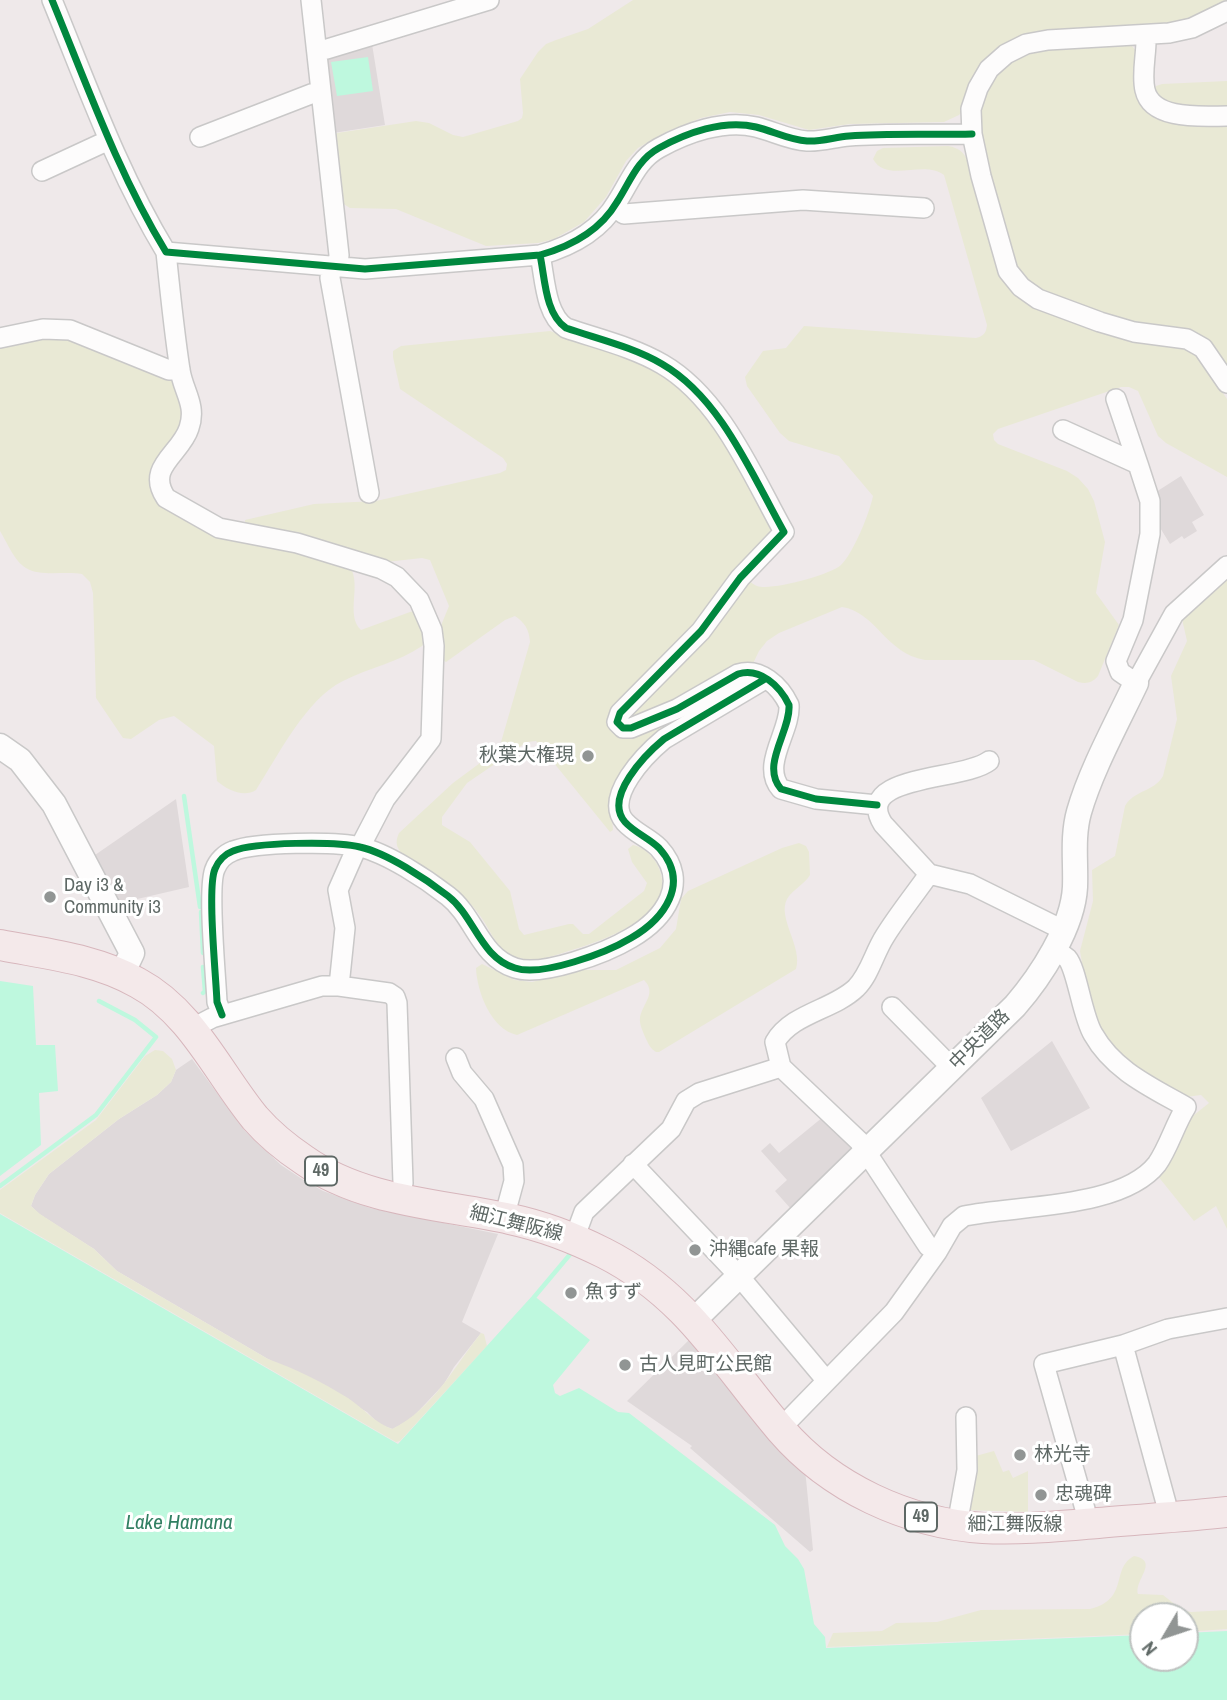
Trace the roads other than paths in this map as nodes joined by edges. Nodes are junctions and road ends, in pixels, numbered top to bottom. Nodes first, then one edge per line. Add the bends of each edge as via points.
1 (52, 0) edge
2 (311, 0) edge
3 (489, 0) edge
4 (1227, 11) edge
5 (1146, 35) junction
6 (317, 50) junction
7 (321, 93) junction
8 (1227, 116) edge
9 (972, 134) junction
10 (200, 137) dead end
11 (109, 140) junction
12 (42, 171) dead end
13 (614, 207) junction
14 (924, 208) dead end
15 (166, 252) junction
16 (540, 255) junction
17 (335, 267) junction
18 (0, 338) edge
19 (180, 369) junction
20 (1227, 383) edge
21 (1116, 399) dead end
22 (1063, 430) dead end
23 (1138, 464) junction
24 (369, 492) dead end
25 (1227, 566) edge
26 (765, 679) junction
27 (1136, 683) junction
28 (0, 746) edge
29 (989, 761) dead end
30 (877, 805) junction
31 (358, 847) junction
32 (929, 874) junction
33 (1058, 940) junction
34 (0, 946) edge
35 (122, 974) junction
36 (339, 986) junction
37 (892, 1007) dead end
38 (222, 1015) junction
39 (191, 1029) junction
40 (456, 1058) dead end
41 (781, 1067) junction
42 (952, 1068) junction
43 (867, 1152) junction
44 (633, 1164) junction
45 (400, 1198) junction
46 (504, 1218) junction
47 (574, 1239) junction
48 (937, 1252) junction
49 (739, 1276) junction
50 (1227, 1318) edge
51 (694, 1320) junction
52 (1123, 1345) junction
53 (826, 1380) junction
54 (966, 1417) dead end
55 (780, 1429) junction
56 (1227, 1512) edge
57 (1167, 1517) junction
58 (1086, 1524) junction
59 (957, 1525) junction

1 - 11 street
2 - 6 street
3 - 6 street
4 - 5 street via 1192,28
5 - 8 street via 1144,80 1150,101 1169,113
5 - 9 street via 1048,40 1006,54 989,69 978,88 971,109
6 - 7 street
7 - 10 street
7 - 17 street via 339,255
9 - 13 street via 850,136 808,142 743,125 718,126 646,157
9 - 20 street via 1008,271 1021,288 1038,299 1111,325 1187,339 1203,348
11 - 12 street
11 - 15 street
13 - 14 street via 624,214 803,200
13 - 16 street via 591,232
15 - 17 street
15 - 19 street
16 - 17 street via 390,269
16 - 26 street via 558,322 662,363 695,388 740,453 784,532 740,578 701,631 620,713 617,722 631,728 747,671
17 - 24 street via 330,278
18 - 19 street via 43,329 70,330 169,370
19 - 31 street via 192,418 184,439 159,474 166,498 219,528 296,543 382,569 409,587 427,614 434,646 432,739 385,799
21 - 23 street
22 - 23 street
23 - 27 street via 1150,501 1150,534 1133,620 1115,661 1120,672
25 - 27 street via 1174,614
26 - 30 street via 789,705 788,723 774,758 780,789 816,799
26 - 31 street via 664,739 626,783 619,802 623,820 667,859 673,887 663,914 612,947 545,969 517,969 492,955 450,897
27 - 33 street, 中央道路 via 1078,815 1073,904
28 - 35 street via 20,760 54,804 132,953
29 - 30 street via 965,772 894,786
30 - 32 street via 883,824
31 - 36 street via 338,891 345,928
31 - 38 street via 295,844 241,848 221,859 212,880 217,1002
32 - 33 street via 970,884
32 - 41 street via 885,935 869,970 854,989 778,1037
33 - 42 street, 中央道路 via 1025,994
33 - 48 street via 1075,975 1085,1017 1101,1047 1126,1072 1186,1107 1157,1164 1129,1186 1089,1198 964,1216 952,1226
34 - 35 main road, 細江舞阪線 / 49
35 - 39 main road, 細江舞阪線 / 49 via 158,996
36 - 38 street via 314,988
36 - 45 street via 389,993 397,1003
37 - 42 street
38 - 39 street
39 - 45 main road, 細江舞阪線 / 49 via 257,1120 291,1152 330,1176
40 - 46 street via 462,1073 484,1098 513,1165 514,1181
41 - 43 street
41 - 44 street via 692,1096 671,1129
42 - 43 street, 中央道路
43 - 48 street via 928,1246
43 - 49 street, 中央道路
44 - 47 street via 584,1212
44 - 49 street
45 - 46 main road, 細江舞阪線 / 49
46 - 47 main road, 細江舞阪線 / 49
47 - 51 main road, 細江舞阪線 / 49 via 635,1271
48 - 53 street via 894,1312
49 - 51 street, 中央道路
49 - 53 street
50 - 52 street via 1159,1331
51 - 55 main road, 細江舞阪線 / 49
52 - 57 street
52 - 58 street via 1044,1364
53 - 55 street
54 - 59 street via 967,1470
55 - 59 main road, 細江舞阪線 / 49 via 821,1467 863,1494 909,1514
56 - 57 main road, 細江舞阪線 / 49
57 - 58 main road, 細江舞阪線 / 49
58 - 59 main road, 細江舞阪線 / 49

